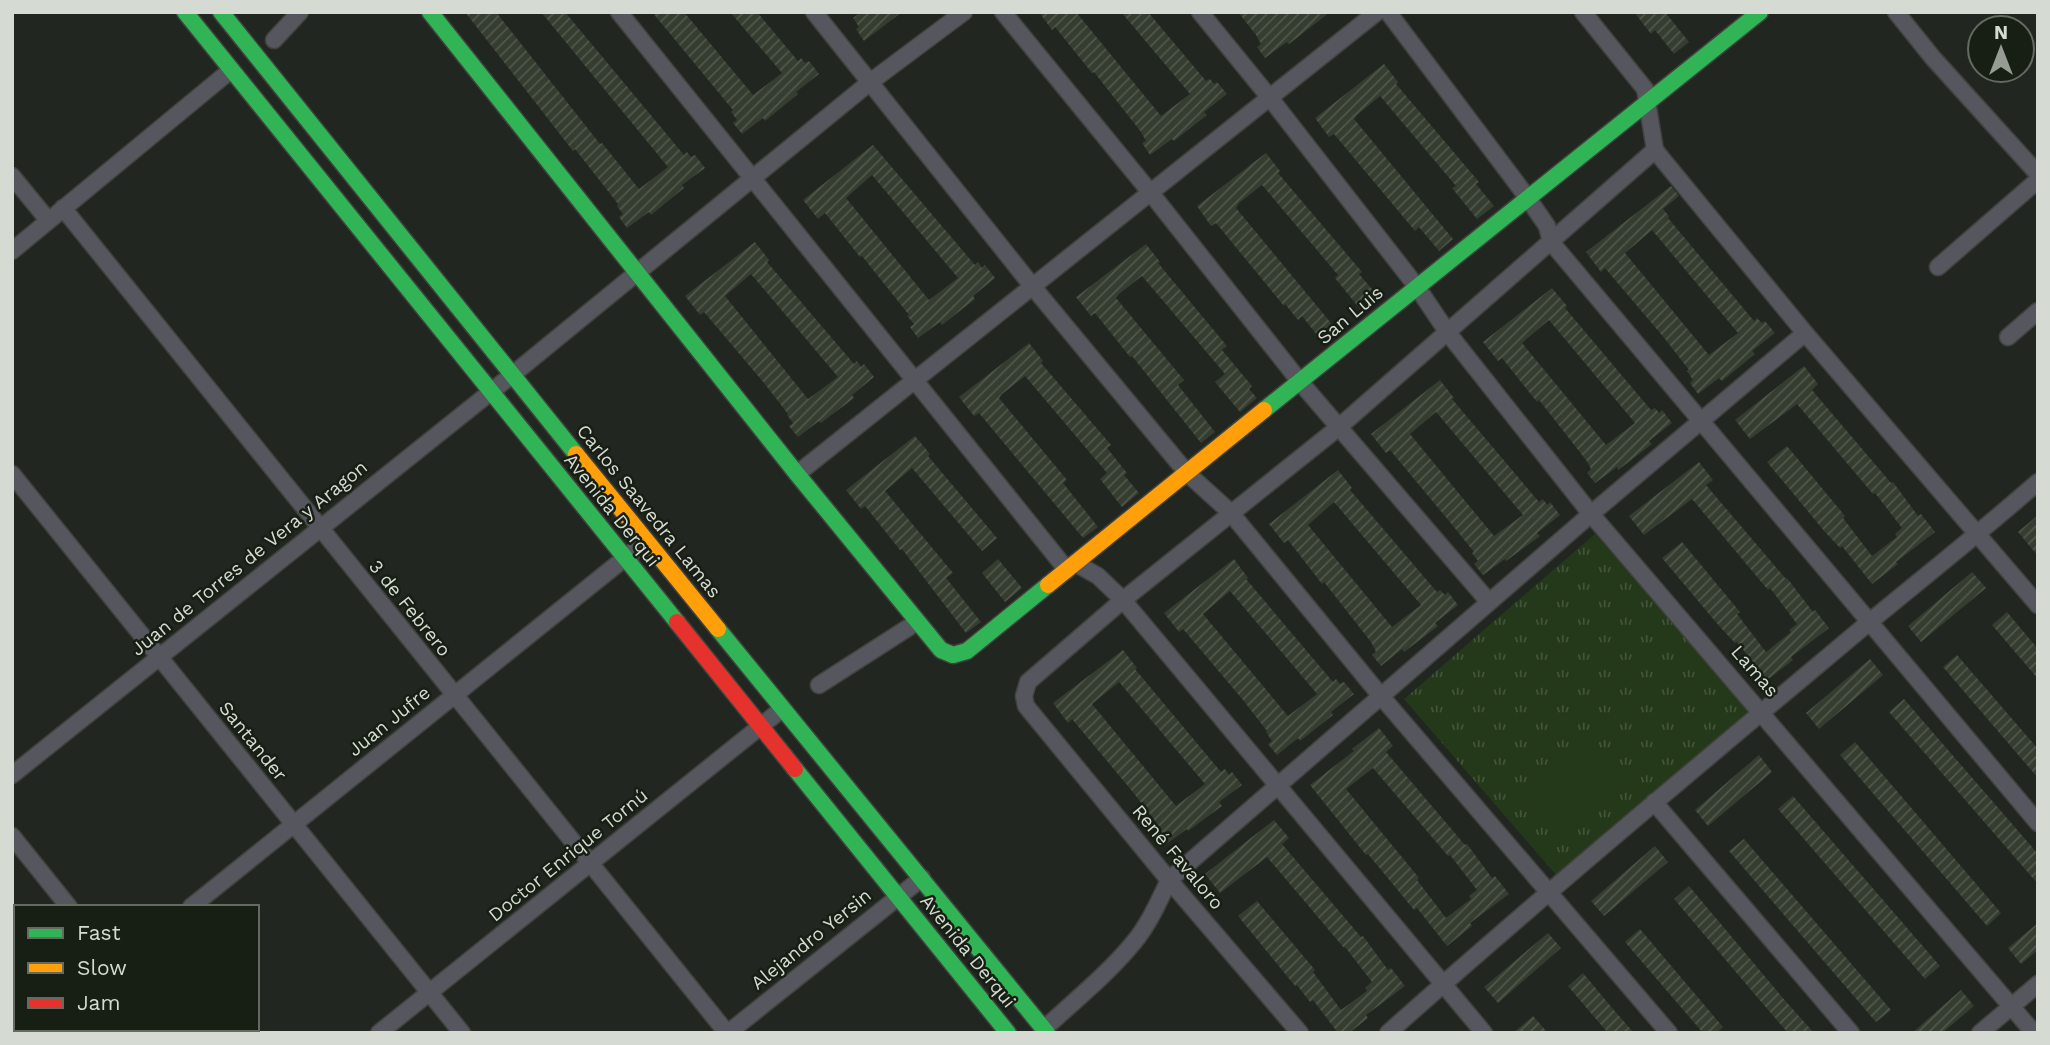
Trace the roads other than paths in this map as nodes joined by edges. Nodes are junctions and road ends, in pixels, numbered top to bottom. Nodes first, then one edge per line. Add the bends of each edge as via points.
1 (185, 12) edge
2 (221, 12) edge
3 (300, 12) edge
4 (430, 12) edge
5 (619, 12) edge
6 (814, 12) edge
7 (964, 12) edge
8 (1003, 12) edge
9 (1200, 12) edge
10 (1377, 12) edge
11 (1388, 12) edge
12 (1583, 12) edge
13 (1760, 12) edge
14 (1896, 12) edge
15 (274, 40) dead end
16 (231, 70) junction
17 (869, 83) junction
18 (1270, 98) junction
19 (1649, 102) junction
20 (1655, 149) junction
21 (2038, 173) edge
22 (12, 176) edge
23 (753, 177) junction
24 (2038, 180) edge
25 (1150, 192) junction
26 (1527, 197) junction
27 (63, 208) junction
28 (48, 220) junction
29 (1551, 242) junction
30 (12, 251) edge
31 (1938, 267) dead end
32 (638, 272) junction
33 (1033, 287) junction
34 (1417, 287) junction
35 (2038, 311) edge
36 (1448, 334) junction
37 (1805, 334) junction
38 (2008, 337) dead end
39 (512, 375) junction
40 (914, 380) junction
41 (1301, 383) junction
42 (490, 392) junction
43 (1700, 422) junction
44 (1339, 427) junction
45 (1187, 472) junction
46 (12, 474) edge
47 (797, 474) junction
48 (2038, 482) edge
49 (1230, 512) junction
50 (1591, 514) junction
51 (319, 529) junction
52 (1979, 535) junction
53 (646, 541) junction
54 (625, 559) junction
55 (1071, 566) junction
56 (1123, 600) junction
57 (1489, 602) junction
58 (2038, 605) edge
59 (917, 622) junction
60 (1870, 622) junction
61 (159, 658) junction
62 (819, 685) dead end
63 (1381, 695) junction
64 (454, 696) junction
65 (782, 709) junction
66 (1763, 712) junction
67 (761, 727) junction
68 (12, 775) edge
69 (1277, 785) junction
70 (1654, 803) junction
71 (2038, 823) edge
72 (293, 824) junction
73 (12, 836) edge
74 (590, 864) junction
75 (922, 878) junction
76 (1169, 880) junction
77 (1550, 893) junction
78 (898, 897) junction
79 (67, 905) edge
80 (193, 905) edge
81 (1443, 984) junction
82 (2038, 984) edge
83 (429, 992) junction
84 (2012, 1006) junction
85 (1046, 1031) edge
86 (379, 1033) edge
87 (462, 1033) edge
88 (727, 1033) edge
89 (1007, 1033) edge
90 (1300, 1033) edge
91 (1388, 1033) edge
92 (1484, 1033) edge
93 (1669, 1033) edge
94 (1851, 1033) edge
95 (1980, 1033) edge
96 (2034, 1033) edge

1 - 16 main road, Avenida Derqui
2 - 39 main road, Carlos Saavedra Lamas
3 - 15 street
4 - 32 main road
5 - 23 street
6 - 17 street
7 - 17 street, Juan de Torres de Vera y Aragon
8 - 25 street
9 - 18 street, Lamas
10 - 18 street
11 - 26 street
12 - 19 street via 1645,89
13 - 19 main road, San Luis
14 - 21 street
16 - 27 street
16 - 42 main road, Avenida Derqui
17 - 23 street, Juan de Torres de Vera y Aragon
17 - 33 street
18 - 25 street
18 - 34 street, Lamas
19 - 20 street
19 - 26 main road, San Luis
20 - 29 street
20 - 37 street
22 - 28 street
23 - 32 street, Juan de Torres de Vera y Aragon
23 - 40 street
24 - 31 street
25 - 33 street
25 - 41 street
26 - 29 street via 1547,226
26 - 34 main road, San Luis
27 - 28 street
27 - 51 street, 3 de Febrero
28 - 30 street
29 - 36 street
29 - 43 street
32 - 39 street, Juan de Torres de Vera y Aragon
32 - 47 main road
33 - 40 street
33 - 45 street
34 - 36 street, Lamas
34 - 41 main road, San Luis
35 - 38 street
36 - 44 street
36 - 50 street, Lamas
37 - 43 street
37 - 52 street
39 - 42 street, Juan de Torres de Vera y Aragon
39 - 53 main road, Carlos Saavedra Lamas
40 - 47 street
40 - 55 street
41 - 44 street
41 - 45 main road, San Luis
42 - 51 street, Juan de Torres de Vera y Aragon
42 - 54 main road, Avenida Derqui
43 - 50 street
43 - 60 street
44 - 49 street
44 - 57 street
45 - 49 street
45 - 55 main road, San Luis
46 - 61 street, Santander
47 - 59 main road
48 - 52 street
49 - 56 street
49 - 63 street
50 - 57 street
50 - 66 street, Lamas
51 - 61 street, Juan de Torres de Vera y Aragon
51 - 64 street, 3 de Febrero
52 - 58 street
52 - 60 street
53 - 54 street, Juan Jufre
53 - 65 main road, Carlos Saavedra Lamas
54 - 64 street, Juan Jufre
54 - 67 main road, Avenida Derqui
55 - 56 street via 1098,576
55 - 59 main road, San Luis via 967,651 953,655 941,650
56 - 69 street
56 - 76 street, René Favaloro via 1028,682 1024,696 1026,706
57 - 63 street
59 - 62 street
60 - 66 street
60 - 71 street
61 - 68 street, Juan de Torres de Vera y Aragon
61 - 72 street, Santander
63 - 69 street
63 - 77 street
64 - 72 street, Juan Jufre
64 - 74 street, 3 de Febrero
65 - 67 street, Doctor Enrique Tornú
65 - 75 main road, Carlos Saavedra Lamas
66 - 70 street
66 - 84 street, Lamas
67 - 74 street, Doctor Enrique Tornú
67 - 78 main road, Avenida Derqui
69 - 76 street
69 - 81 street
70 - 77 street
70 - 94 street
72 - 80 street, Juan Jufre
72 - 83 street, Santander
73 - 79 street
74 - 83 street, Doctor Enrique Tornú
74 - 88 street, 3 de Febrero
75 - 78 street, Alejandro Yersin
75 - 85 main road, Carlos Saavedra Lamas
76 - 85 street via 1136,940
76 - 90 street, René Favaloro
77 - 81 street
77 - 93 street
78 - 88 street, Alejandro Yersin
78 - 89 main road, Avenida Derqui
81 - 91 street
81 - 92 street
82 - 84 street
83 - 86 street, Doctor Enrique Tornú
83 - 87 street, Santander
84 - 95 street
84 - 96 street, Lamas

